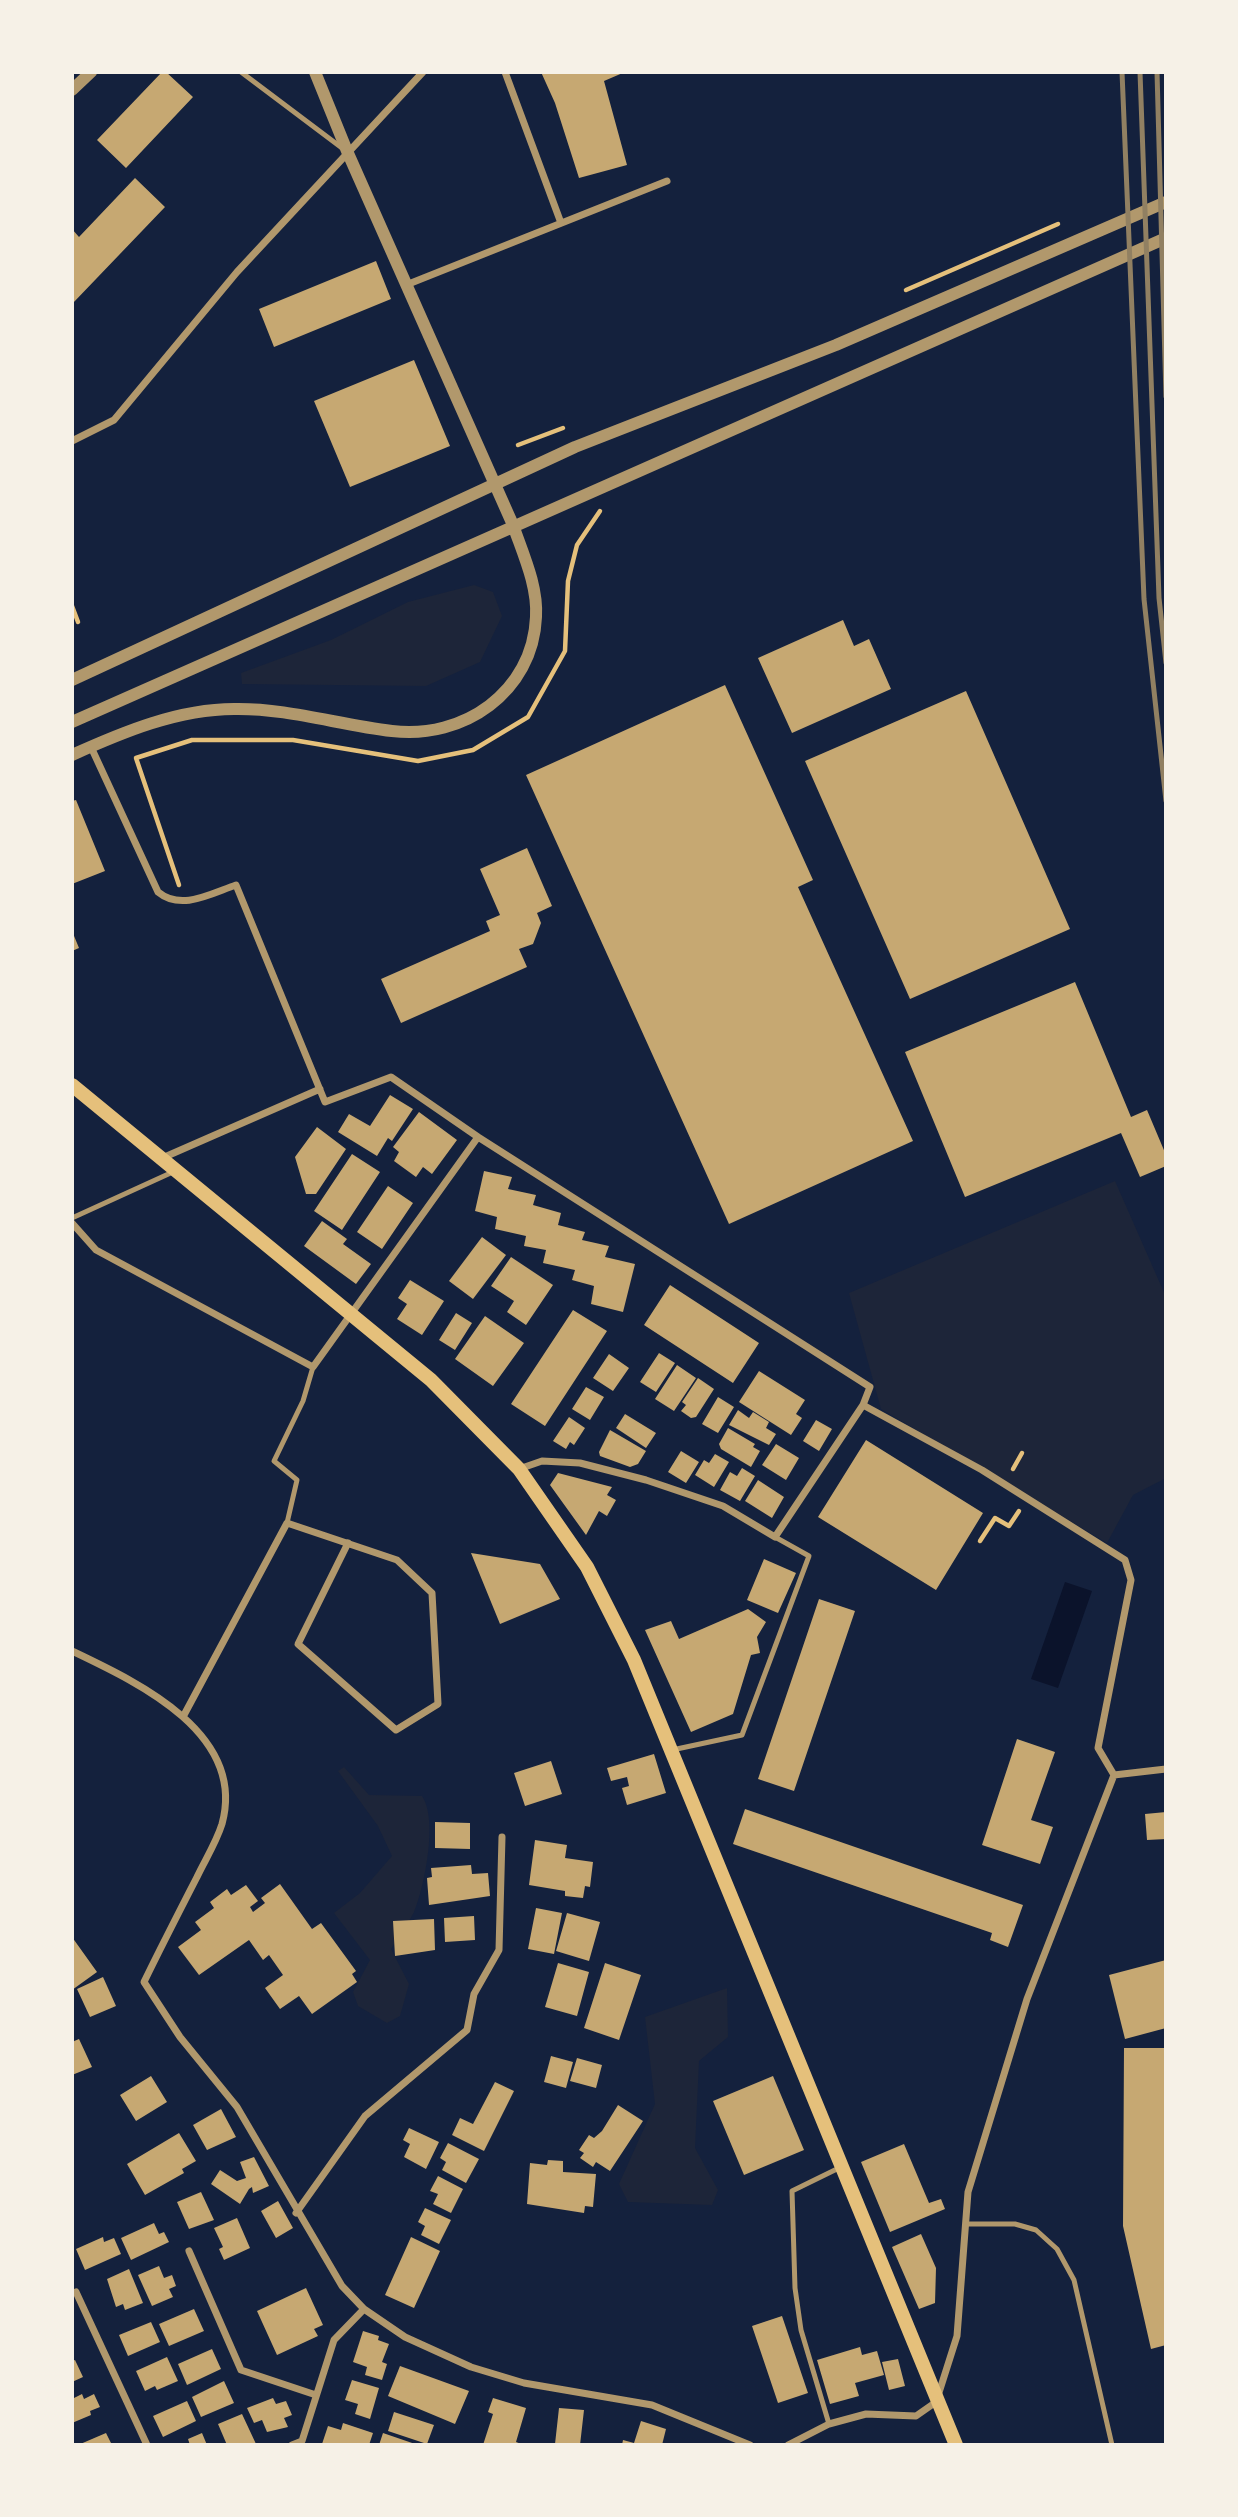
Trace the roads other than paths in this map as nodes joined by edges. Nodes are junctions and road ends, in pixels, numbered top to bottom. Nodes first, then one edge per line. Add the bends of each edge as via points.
1 (91, 72) edge
2 (241, 72) edge
3 (315, 72) edge
4 (423, 72) edge
5 (505, 72) edge
6 (72, 90) edge
7 (346, 151) junction
8 (667, 181) dead end
9 (1166, 202) edge
10 (561, 223) junction
11 (1166, 238) edge
12 (406, 285) junction
13 (72, 441) edge
14 (493, 483) junction
15 (513, 525) junction
16 (72, 680) edge
17 (72, 722) edge
18 (91, 747) junction
19 (72, 755) edge
20 (72, 1085) edge
21 (320, 1089) junction
22 (478, 1137) junction
23 (160, 1159) junction
24 (176, 1171) junction
25 (72, 1220) edge
26 (352, 1315) junction
27 (313, 1367) junction
28 (863, 1405) junction
29 (519, 1469) junction
30 (287, 1523) junction
31 (775, 1537) junction
32 (348, 1543) junction
33 (72, 1651) edge
34 (184, 1715) junction
35 (671, 1750) junction
36 (1166, 1769) edge
37 (1114, 1775) junction
38 (502, 1838) dead end
39 (844, 2166) junction
40 (296, 2213) junction
41 (966, 2224) junction
42 (189, 2251) dead end
43 (76, 2291) dead end
44 (363, 2309) junction
45 (316, 2395) junction
46 (936, 2402) junction
47 (829, 2424) junction
48 (147, 2445) edge
49 (292, 2445) edge
50 (750, 2445) edge
51 (788, 2445) edge
52 (956, 2445) edge
53 (1112, 2445) edge

1 - 6 street
2 - 7 lane
3 - 7 street
4 - 7 street
5 - 10 street
7 - 12 street
7 - 13 street via 114,419
8 - 10 street
9 - 14 street via 836,345
10 - 12 street
11 - 15 street
12 - 14 street
14 - 15 street
14 - 16 street
15 - 17 street
15 - 18 street via 534,588 537,616 533,640 510,687 475,716 428,732 393,731 301,714 232,709 157,722
18 - 19 street
18 - 21 street via 158,892 170,902 185,902 236,886
20 - 23 main road
21 - 22 street via 325,1102 391,1077
21 - 23 street
22 - 26 street
22 - 28 street via 870,1387
23 - 24 main road
24 - 25 lane
24 - 26 main road
25 - 27 street via 96,1250
26 - 27 street
26 - 29 main road via 430,1380
27 - 30 lane via 303,1401 274,1461 297,1480
28 - 31 street
28 - 37 street via 982,1470 1125,1560 1131,1580 1098,1748
29 - 31 street via 542,1461 580,1463 646,1480 723,1506
29 - 35 main road via 587,1567 634,1660
30 - 32 street
30 - 34 street
31 - 35 lane via 808,1556 742,1735
32 - 32 street via 397,1559 432,1593 438,1704 396,1730 298,1643
33 - 34 street via 126,1677
34 - 40 street via 211,1749 219,1768 223,1822 144,1982 180,2037 237,2107
35 - 39 main road
36 - 37 street
37 - 41 street via 1027,1999 968,2192
38 - 40 street via 499,1950 474,1994 467,2030 365,2116
39 - 46 main road
39 - 47 lane via 792,2191 801,2330
40 - 44 street via 342,2287
41 - 46 street via 957,2336
41 - 53 lane via 1015,2224 1036,2230 1057,2249 1074,2280
42 - 45 street via 241,2370
43 - 48 street
44 - 45 street via 334,2340
44 - 50 street via 405,2337 471,2367 524,2383 652,2405
45 - 49 street via 302,2441
46 - 47 street via 916,2416 866,2414
46 - 52 main road
47 - 51 street

